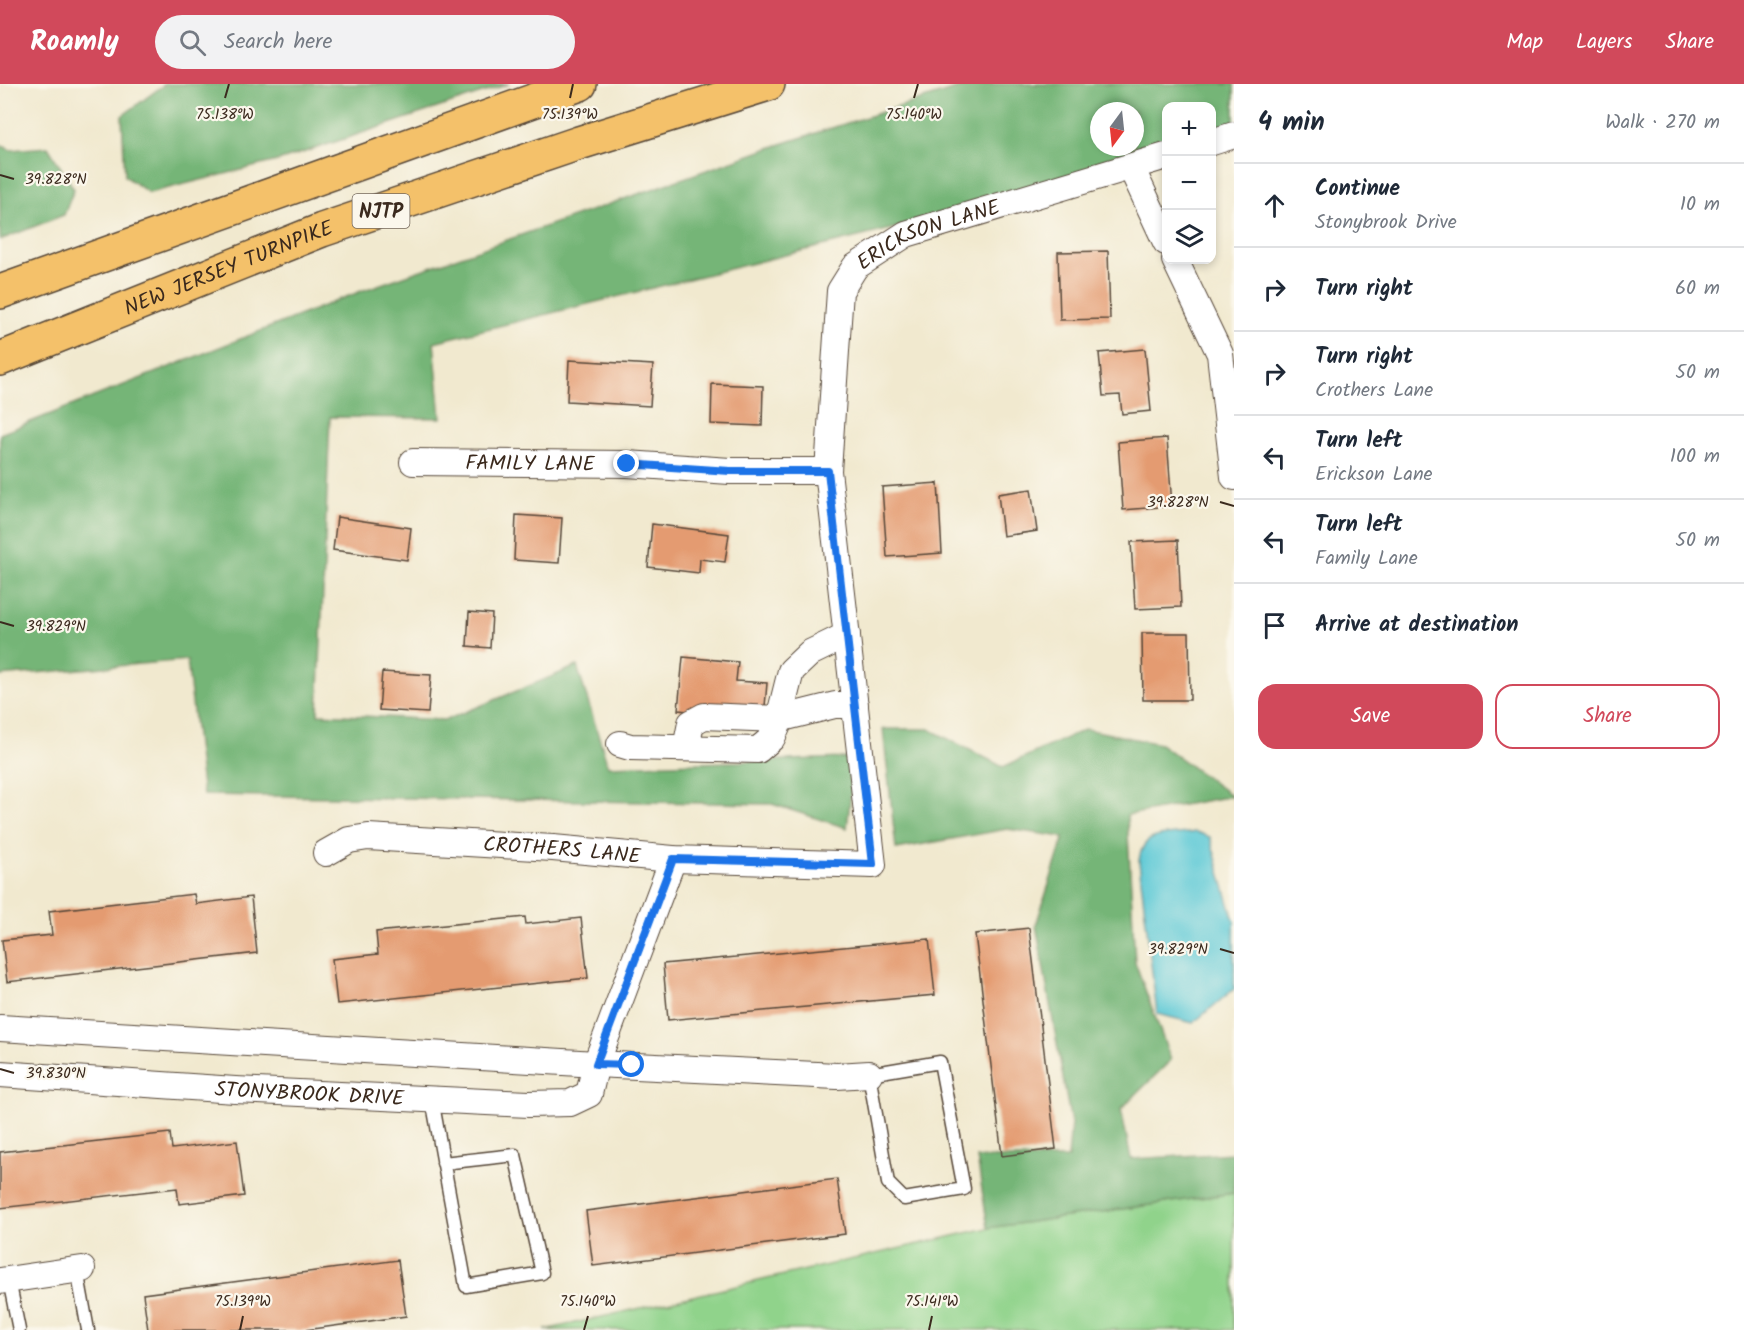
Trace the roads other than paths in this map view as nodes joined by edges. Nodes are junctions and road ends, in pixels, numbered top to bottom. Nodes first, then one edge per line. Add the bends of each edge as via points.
1 (580, 84) edge
2 (768, 84) edge
3 (1234, 135) edge
4 (1216, 141) edge
5 (1162, 158) edge
6 (1131, 167) junction
7 (1162, 232) edge
8 (1177, 264) edge
9 (0, 292) edge
10 (1227, 352) edge
11 (0, 359) edge
12 (413, 462) dead end
13 (828, 471) junction
14 (1234, 477) edge
15 (847, 635) junction
16 (855, 705) junction
17 (779, 719) junction
18 (620, 744) dead end
19 (326, 853) dead end
20 (673, 859) junction
21 (873, 864) joint
22 (0, 1028) edge
23 (596, 1064) junction
24 (0, 1074) edge
25 (869, 1074) junction
26 (432, 1099) junction
27 (443, 1163) junction
28 (80, 1269) joint
29 (5, 1280) edge
30 (20, 1330) edge
31 (88, 1330) edge

1 - 9 highway, NJTP
2 - 11 highway, NEW JERSEY TURNPIKE / NJTP via 321,230
3 - 4 street
5 - 6 street, ERICKSON LANE
6 - 7 street
6 - 13 street, ERICKSON LANE via 906,234 855,267 840,291
8 - 10 street
10 - 14 street
12 - 13 street, FAMILY LANE
13 - 15 street, ERICKSON LANE
15 - 16 street, ERICKSON LANE
15 - 17 street via 810,653 791,671
16 - 17 street via 809,710
16 - 21 street, ERICKSON LANE
17 - 18 street via 704,716 692,723 686,748
19 - 20 street, CROTHERS LANE via 349,840 368,837
20 - 21 street, CROTHERS LANE
20 - 23 street
22 - 23 street
23 - 25 street via 837,1076
23 - 26 street, STONYBROOK DRIVE via 589,1094 570,1103
24 - 26 street, STONYBROOK DRIVE
25 - 25 lane via 888,1183 904,1199 964,1189 940,1062
26 - 27 lane
27 - 27 lane via 515,1155 542,1273 466,1286
28 - 29 street
28 - 31 lane
29 - 30 lane

